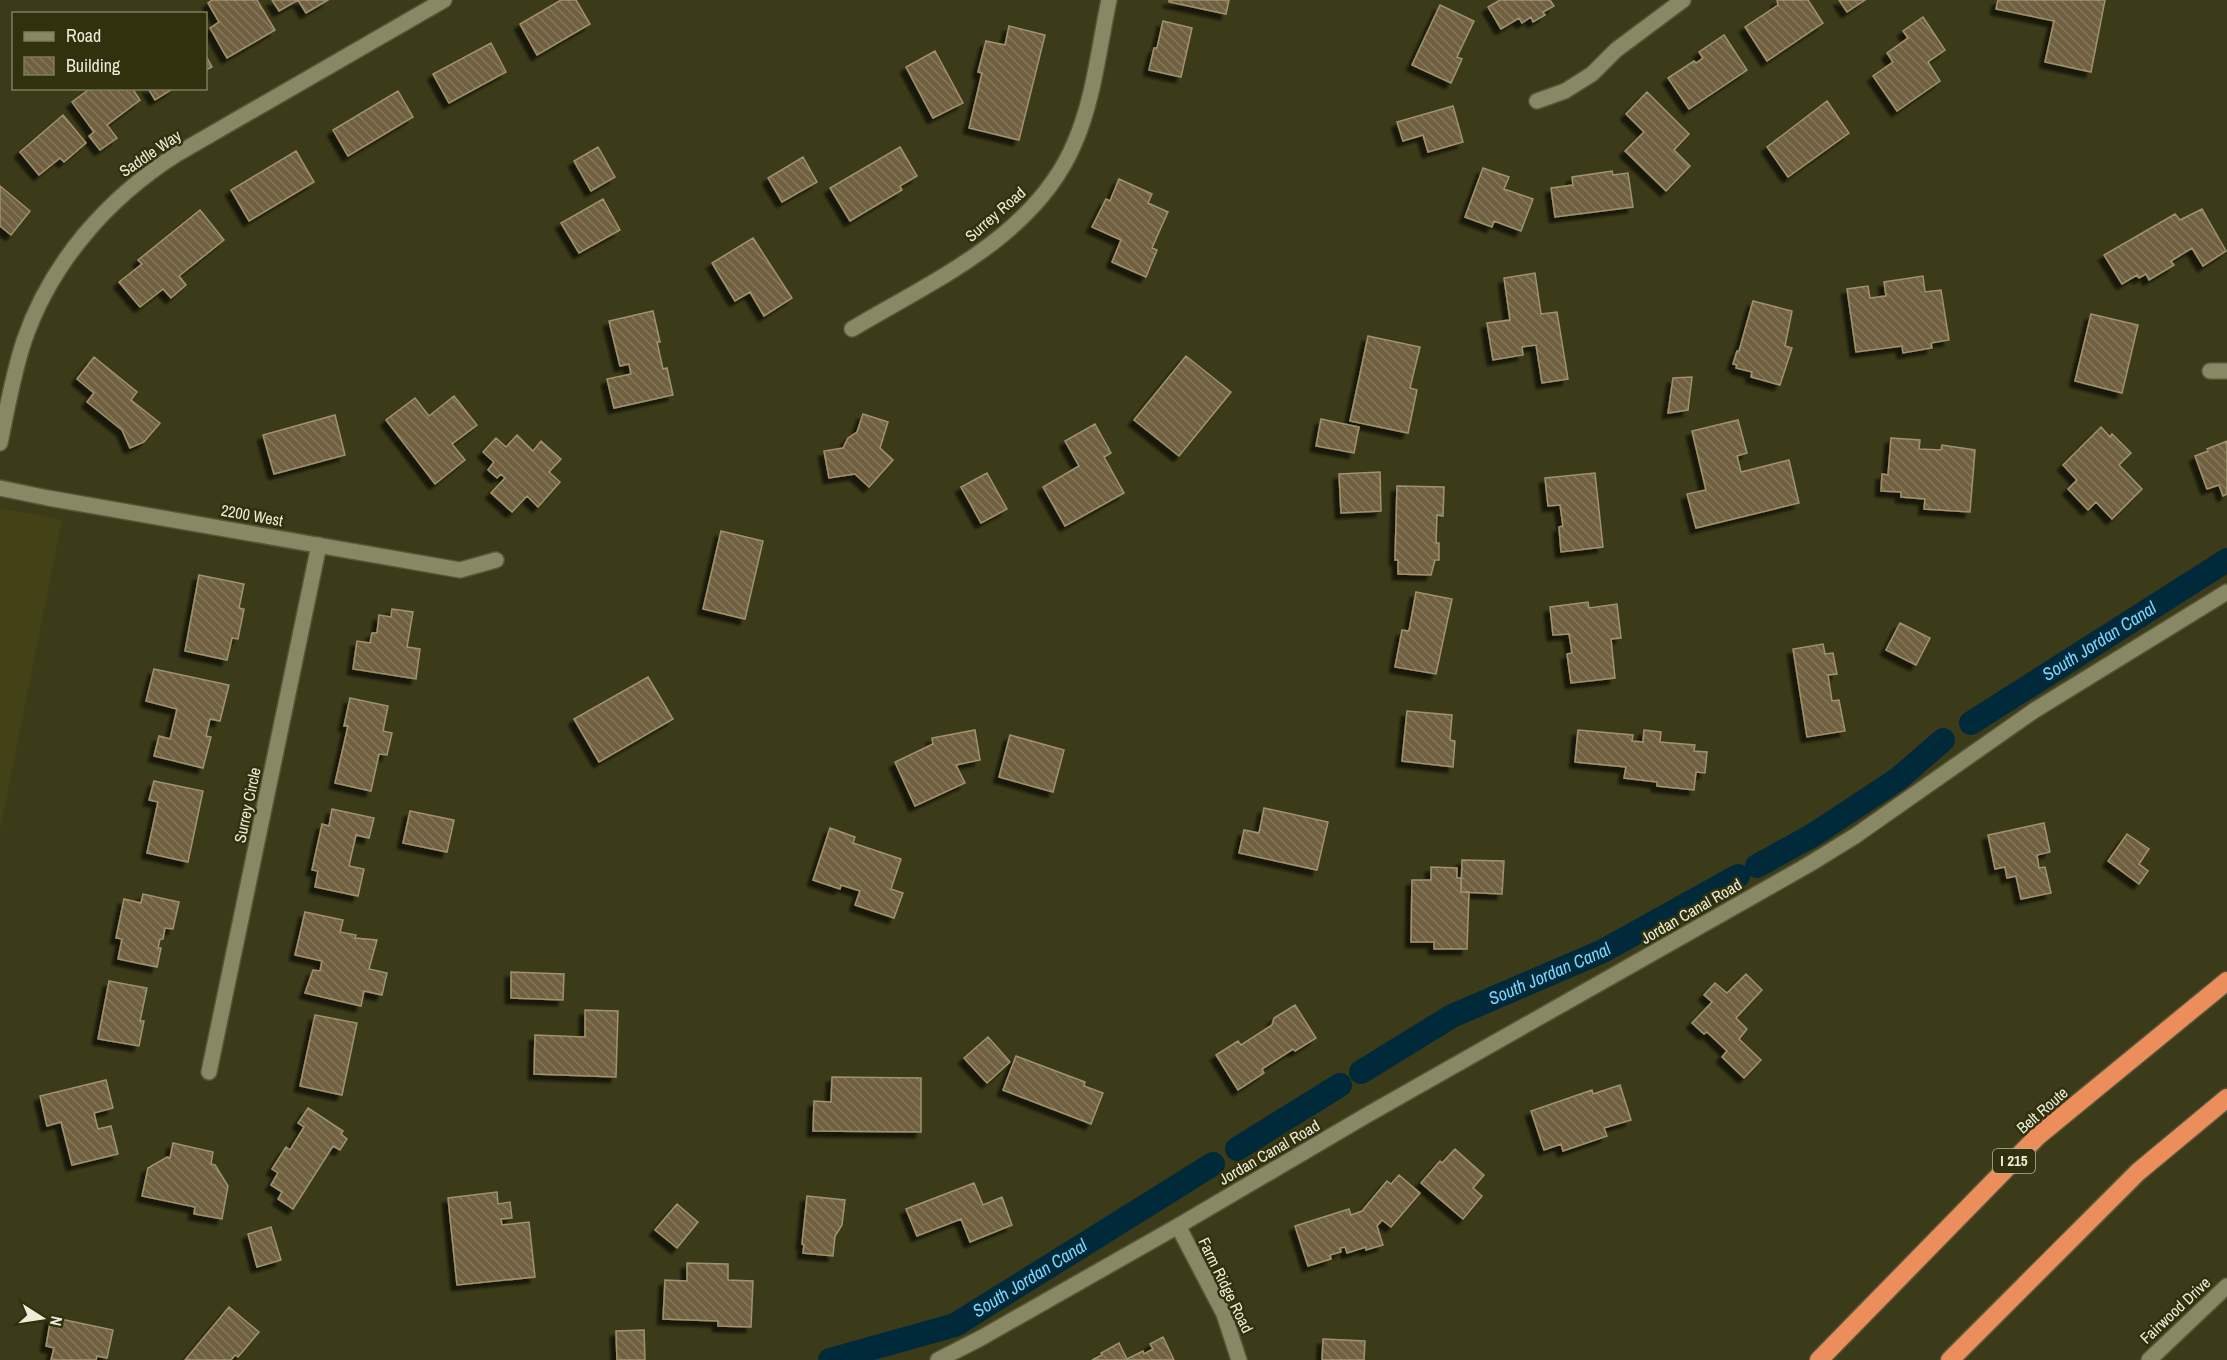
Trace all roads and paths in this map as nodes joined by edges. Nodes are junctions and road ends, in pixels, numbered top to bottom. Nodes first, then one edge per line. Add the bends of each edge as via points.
1 (444, 0) edge
2 (1109, 0) edge
3 (1683, 0) edge
4 (1537, 101) dead end
5 (852, 328) dead end
6 (2210, 371) dead end
7 (2227, 371) edge
8 (0, 443) edge
9 (0, 488) edge
10 (319, 545) junction
11 (496, 560) dead end
12 (2227, 592) edge
13 (2227, 981) edge
14 (209, 1072) dead end
15 (2227, 1098) edge
16 (1178, 1226) junction
17 (2227, 1286) edge
18 (938, 1360) edge
19 (1239, 1360) edge
20 (1819, 1360) edge
21 (1950, 1360) edge
22 (2148, 1360) edge

1 - 8 street, Saddle Way via 177,154 120,196 73,249 38,309 16,369
2 - 5 street, Surrey Road via 1086,111 1075,143 1034,206 970,260
3 - 4 street via 1616,50 1592,74 1566,91
6 - 7 street
9 - 10 street, 2200 West
10 - 11 street, 2200 West via 460,570
10 - 14 street, Surrey Circle
12 - 16 street, Jordan Canal Road via 2035,710 1808,865
13 - 20 highway, Belt Route / I 215 via 2038,1136
15 - 21 highway via 2138,1172
16 - 18 street, Jordan Canal Road
16 - 19 street, Farm Ridge Road via 1224,1314
17 - 22 street, Fairwood Drive

